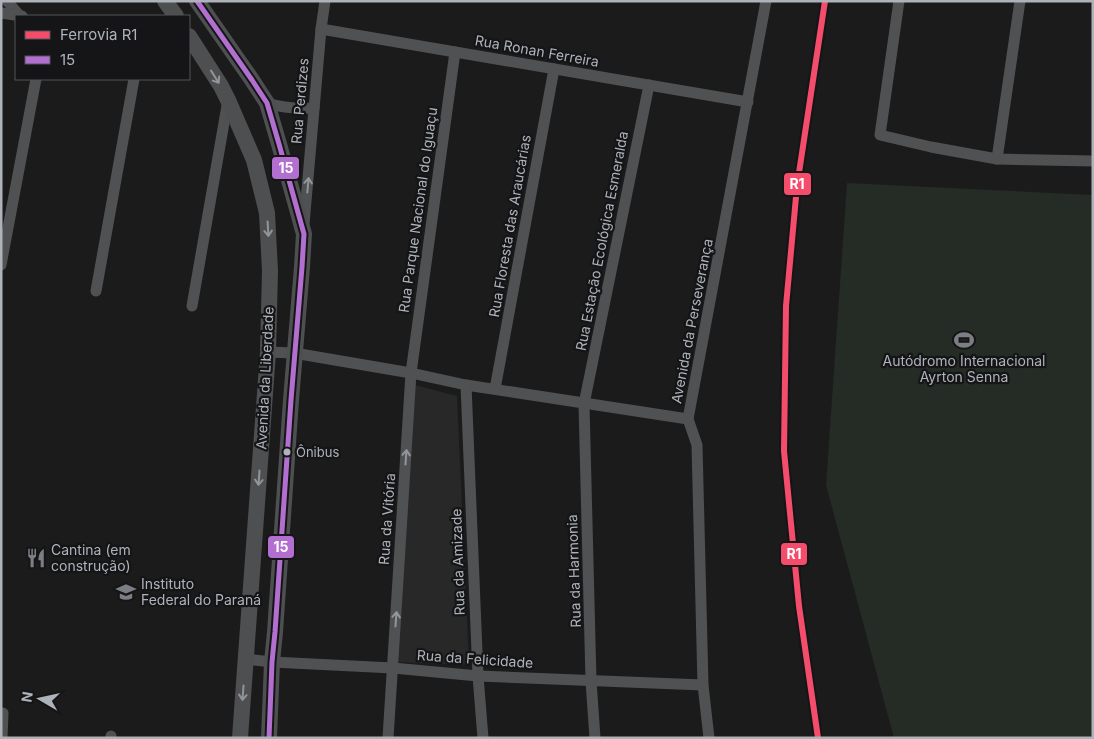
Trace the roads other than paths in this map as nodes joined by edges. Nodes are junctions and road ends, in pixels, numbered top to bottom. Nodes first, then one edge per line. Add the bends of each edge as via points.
1 (7, 1) edge
2 (165, 1) edge
3 (197, 1) edge
4 (325, 1) edge
5 (766, 1) edge
6 (899, 1) edge
7 (1020, 1) edge
8 (1, 13) edge
9 (15, 15) edge
10 (20, 15) edge
11 (175, 15) edge
12 (321, 29) junction
13 (194, 49) edge
14 (455, 52) junction
15 (554, 69) junction
16 (36, 80) edge
17 (134, 80) edge
18 (649, 85) junction
19 (228, 100) junction
20 (748, 102) junction
21 (267, 103) junction
22 (314, 108) junction
23 (997, 158) junction
24 (1093, 161) edge
25 (304, 234) junction
26 (1, 265) edge
27 (96, 291) dead end
28 (192, 306) dead end
29 (268, 352) junction
30 (294, 352) junction
31 (411, 372) junction
32 (466, 385) junction
33 (495, 389) junction
34 (584, 404) junction
35 (688, 419) junction
36 (246, 659) junction
37 (272, 662) junction
38 (393, 668) junction
39 (478, 676) junction
40 (591, 681) junction
41 (703, 685) junction
42 (3, 713) dead end
43 (2, 738) edge
44 (240, 738) edge
45 (269, 738) edge
46 (388, 738) edge
47 (483, 738) edge
48 (595, 738) edge
49 (709, 738) edge

1 - 10 street
2 - 11 street
3 - 21 street, Avenida da Liberdade
4 - 12 street, Rua Perdizes
5 - 20 street, Avenida da Perseverança
6 - 23 street via 880,135
7 - 23 street
8 - 9 street
12 - 14 street, Rua Ronan Ferreira
12 - 22 street, Rua Perdizes
13 -> 19 street, Avenida da Liberdade
14 - 15 street, Rua Ronan Ferreira
14 - 31 street, Rua Parque Nacional do Iguaçu
15 - 18 street, Rua Ronan Ferreira
15 - 33 street, Rua Floresta das Araucárias
16 - 26 street
17 - 27 street
18 - 20 street, Rua Ronan Ferreira
18 - 34 street, Rua Estação Ecológica Esmeralda
19 - 28 street
19 -> 29 street, Avenida da Liberdade via 254,160 267,213 270,271
20 - 35 street, Avenida da Perseverança
21 - 22 street via 289,108
21 - 25 street, Avenida da Liberdade
25 -> 22 street, Rua Perdizes
23 - 24 street
25 - 30 street, Avenida da Liberdade
29 - 30 street
29 -> 36 street, Avenida da Liberdade
30 - 31 street
30 - 37 street, Avenida da Liberdade
31 - 32 street
38 -> 31 street, Rua da Vitória
32 - 33 street
32 - 39 street, Rua da Amizade
33 - 34 street
34 - 35 street
34 - 40 street, Rua da Harmonia
35 - 41 street, Avenida da Perseverança via 697,445
36 - 37 street, Rua da Felicidade
36 -> 44 street, Avenida da Liberdade
37 - 38 street, Rua da Felicidade
37 - 45 street, Avenida da Liberdade
38 - 39 street, Rua da Felicidade
38 - 46 street, Rua da Vitória
39 - 40 street, Rua da Felicidade
39 - 47 street, Rua da Amizade
40 - 41 street, Rua da Felicidade
40 - 48 street, Rua da Harmonia
41 - 49 street, Avenida da Perseverança
42 - 43 street

